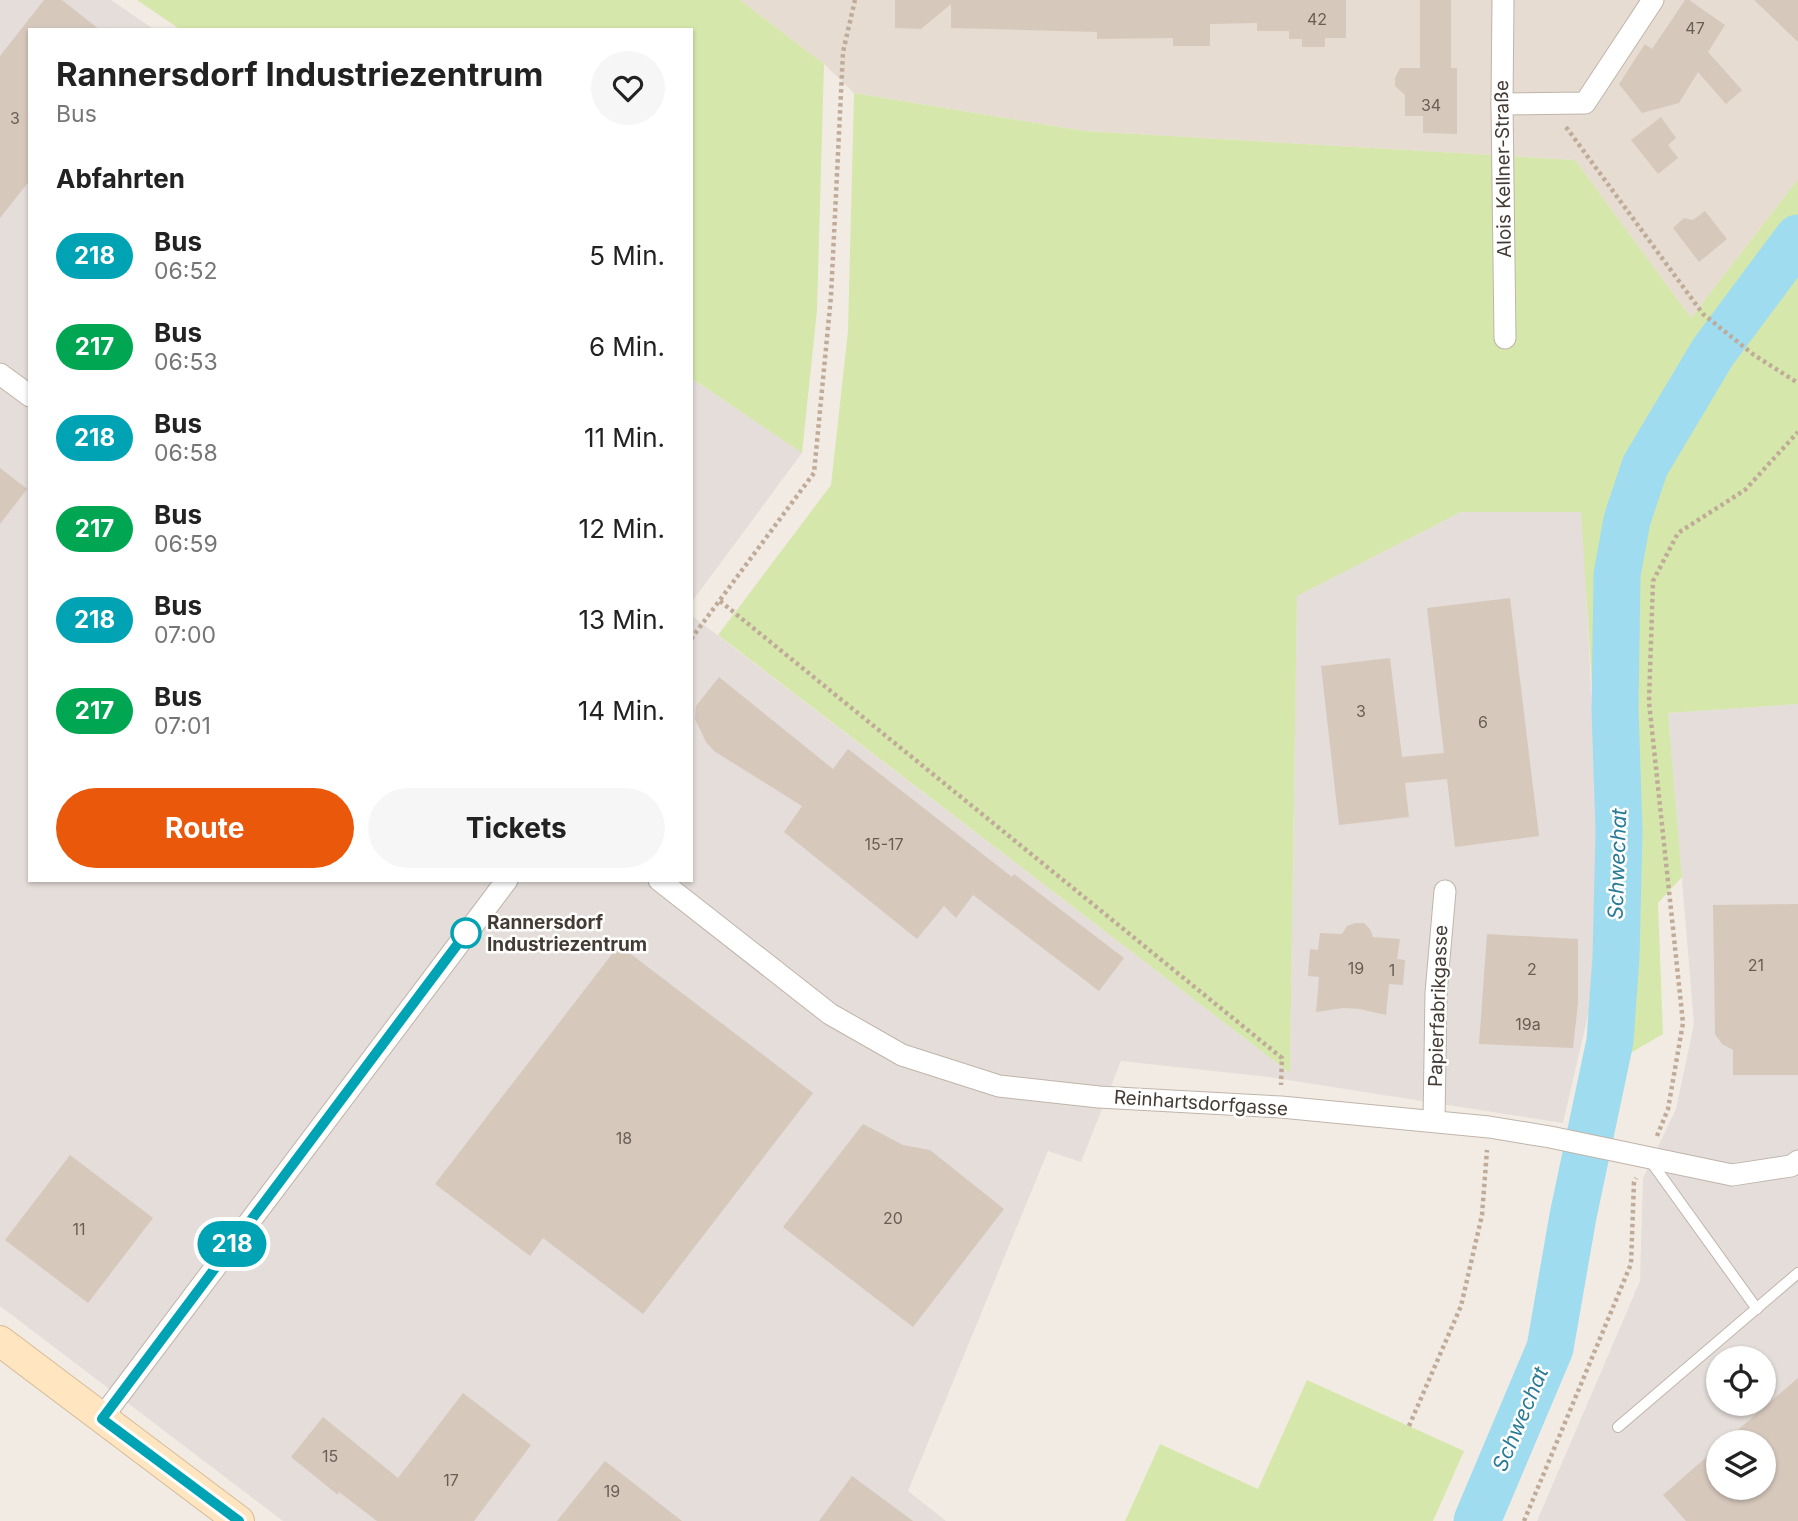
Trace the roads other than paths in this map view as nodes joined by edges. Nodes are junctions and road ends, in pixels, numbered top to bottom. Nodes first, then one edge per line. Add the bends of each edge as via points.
1 (1503, 0) edge
2 (1653, 0) edge
3 (1502, 104) junction
4 (1505, 338) dead end
5 (0, 374) edge
6 (28, 395) edge
7 (505, 882) edge
8 (662, 882) edge
9 (1445, 891) dead end
10 (1434, 1121) junction
11 (1647, 1157) junction
12 (1798, 1161) edge
13 (1798, 1273) edge
14 (1757, 1308) junction
15 (0, 1341) edge
16 (102, 1419) junction
17 (1618, 1427) dead end
18 (239, 1521) edge

1 - 3 street, Alois Kellner-Straße
2 - 3 street via 1585,103
3 - 4 street, Alois Kellner-Straße
5 - 6 street
7 - 16 street
8 - 10 street, Reinhartsdorfgasse via 830,1014 902,1055 999,1086
9 - 10 street, Papierfabrikgasse via 1436,993
10 - 11 street, Reinhartsdorfgasse via 1550,1137
11 - 12 street, Reinhartsdorfgasse via 1732,1175
11 - 14 lane
13 - 14 lane
14 - 17 lane
15 - 16 street
16 - 18 street

